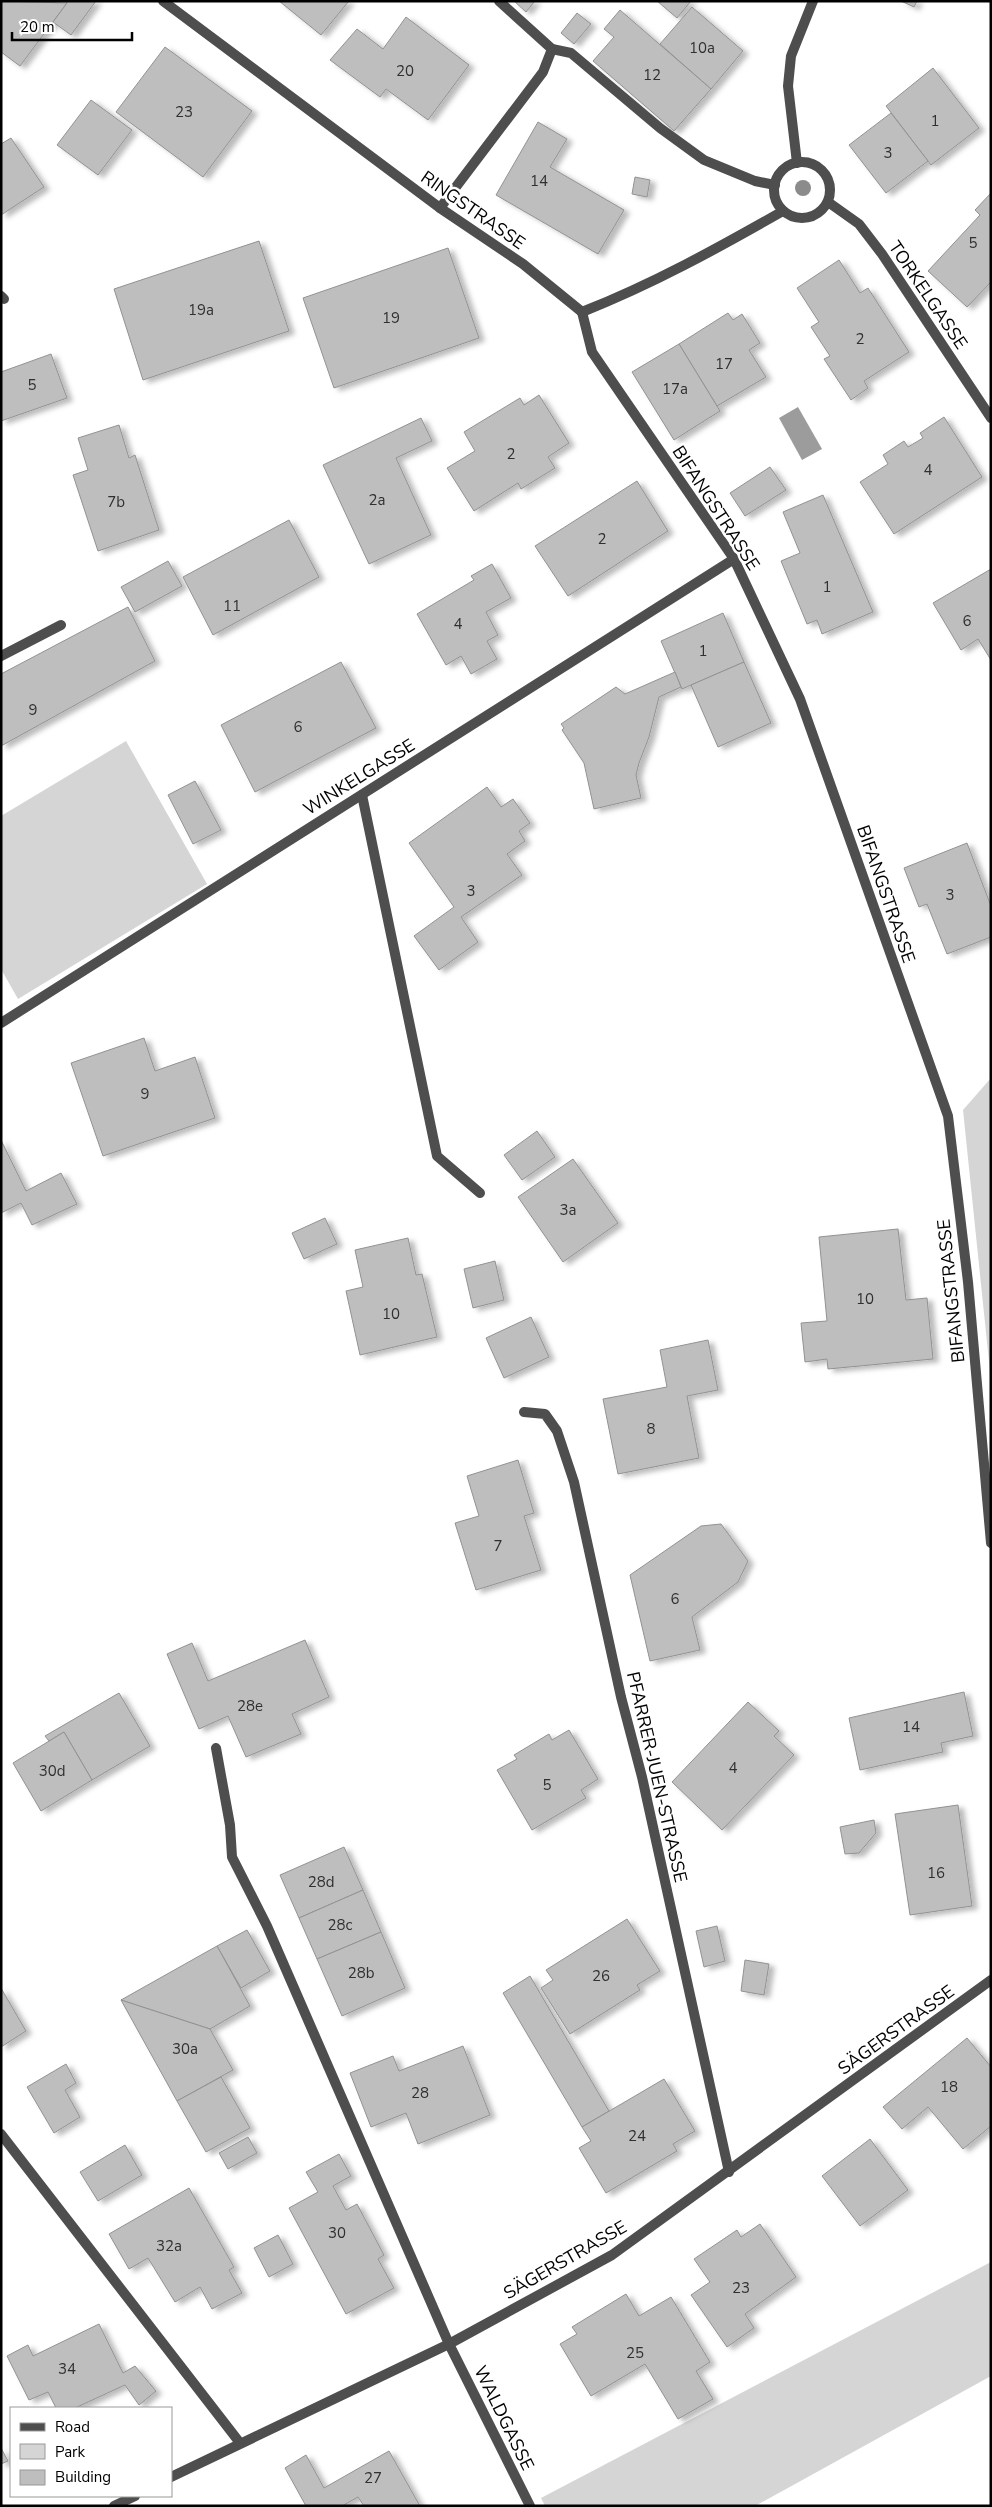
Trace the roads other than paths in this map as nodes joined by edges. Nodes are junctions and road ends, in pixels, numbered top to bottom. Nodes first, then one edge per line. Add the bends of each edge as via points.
1 (163, 1) edge
2 (499, 1) edge
3 (812, 1) edge
4 (552, 49) junction
5 (796, 163) junction
6 (775, 185) junction
7 (828, 202) junction
8 (440, 208) junction
9 (784, 211) junction
10 (582, 312) junction
11 (991, 418) edge
12 (734, 559) junction
13 (61, 625) dead end
14 (1, 656) edge
15 (362, 795) junction
16 (1, 1023) edge
17 (480, 1193) dead end
18 (524, 1412) dead end
19 (991, 1543) edge
20 (216, 1748) dead end
21 (991, 1980) edge
22 (1, 2134) edge
23 (729, 2172) junction
24 (449, 2344) junction
25 (240, 2443) junction
26 (172, 2477) edge
27 (132, 2497) edge
28 (114, 2506) edge
29 (530, 2506) edge

1 - 8 street, RINGSTRASSE
2 - 4 street
3 - 5 street via 791,56 788,86
4 - 6 street via 571,53 660,128 704,160 755,181
4 - 8 street via 543,72
5 - 6 street via 782,170
5 - 7 street via 814,164 827,176
6 - 9 street via 777,203
7 - 9 street via 816,215 807,218 790,216
7 - 11 street, TORKELGASSE via 858,224 882,254
8 - 10 street, RINGSTRASSE via 523,264
9 - 10 street via 704,256 619,298
10 - 12 street, BIFANGSTRASSE via 592,352
12 - 15 street, WINKELGASSE
12 - 19 street, BIFANGSTRASSE via 800,699 948,1116 968,1282
13 - 14 street
15 - 16 street, WINKELGASSE
15 - 17 street via 437,1156
18 - 23 street, PFARRER-JUEN-STRASSE via 545,1414 557,1432 574,1482
20 - 24 street, WALDGASSE via 230,1825 232,1857 267,1926
21 - 23 street, SÄGERSTRASSE
22 - 25 street
23 - 24 street, SÄGERSTRASSE via 612,2255
24 - 25 street, SÄGERSTRASSE
24 - 29 street, WALDGASSE
25 - 26 street, SÄGERSTRASSE
27 - 28 street

